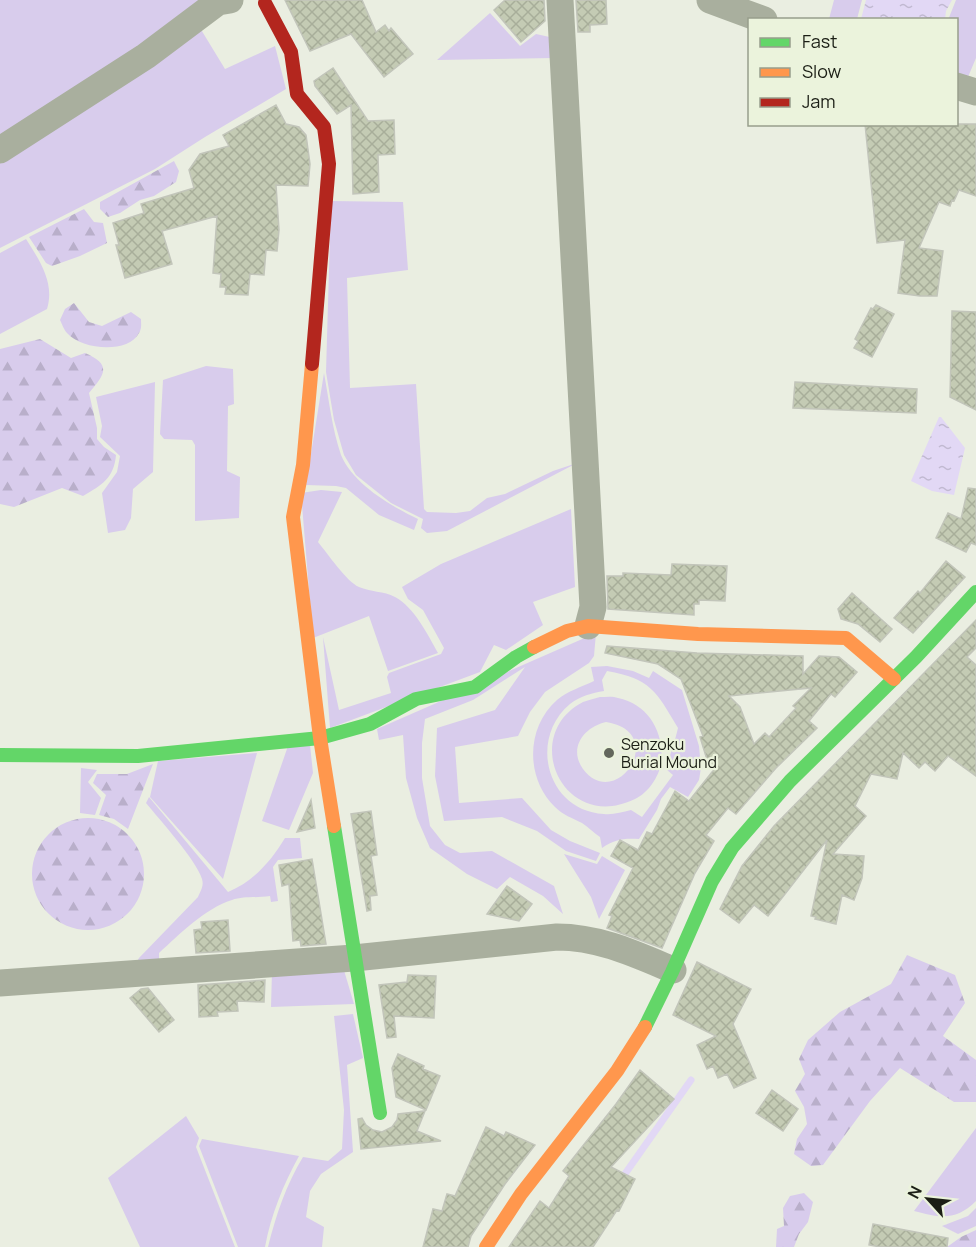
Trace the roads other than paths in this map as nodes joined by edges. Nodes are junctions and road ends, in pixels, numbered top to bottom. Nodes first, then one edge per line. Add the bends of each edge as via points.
1 (231, 0) edge
2 (560, 0) edge
3 (710, 0) edge
4 (267, 2) edge
5 (759, 18) edge
6 (958, 86) edge
7 (976, 92) edge
8 (0, 150) edge
9 (976, 592) edge
10 (588, 626) junction
11 (894, 679) junction
12 (320, 738) junction
13 (0, 755) edge
14 (354, 958) junction
15 (674, 970) junction
16 (0, 983) edge
17 (380, 1113) dead end
18 (486, 1247) edge

1 - 4 street
1 - 8 street via 218,2 146,56
2 - 10 street via 594,607
3 - 5 street
4 - 12 street via 291,52 297,94 324,128 329,164 303,465 293,518
6 - 7 street
9 - 11 street
10 - 11 street via 846,638
10 - 12 street via 540,643 475,687 416,699 370,724
11 - 15 street via 802,768 730,850 717,870
12 - 13 street via 138,756
12 - 14 street
14 - 15 street via 576,938 618,947
14 - 16 street
14 - 17 street
15 - 18 street via 645,1027 615,1072 521,1194

